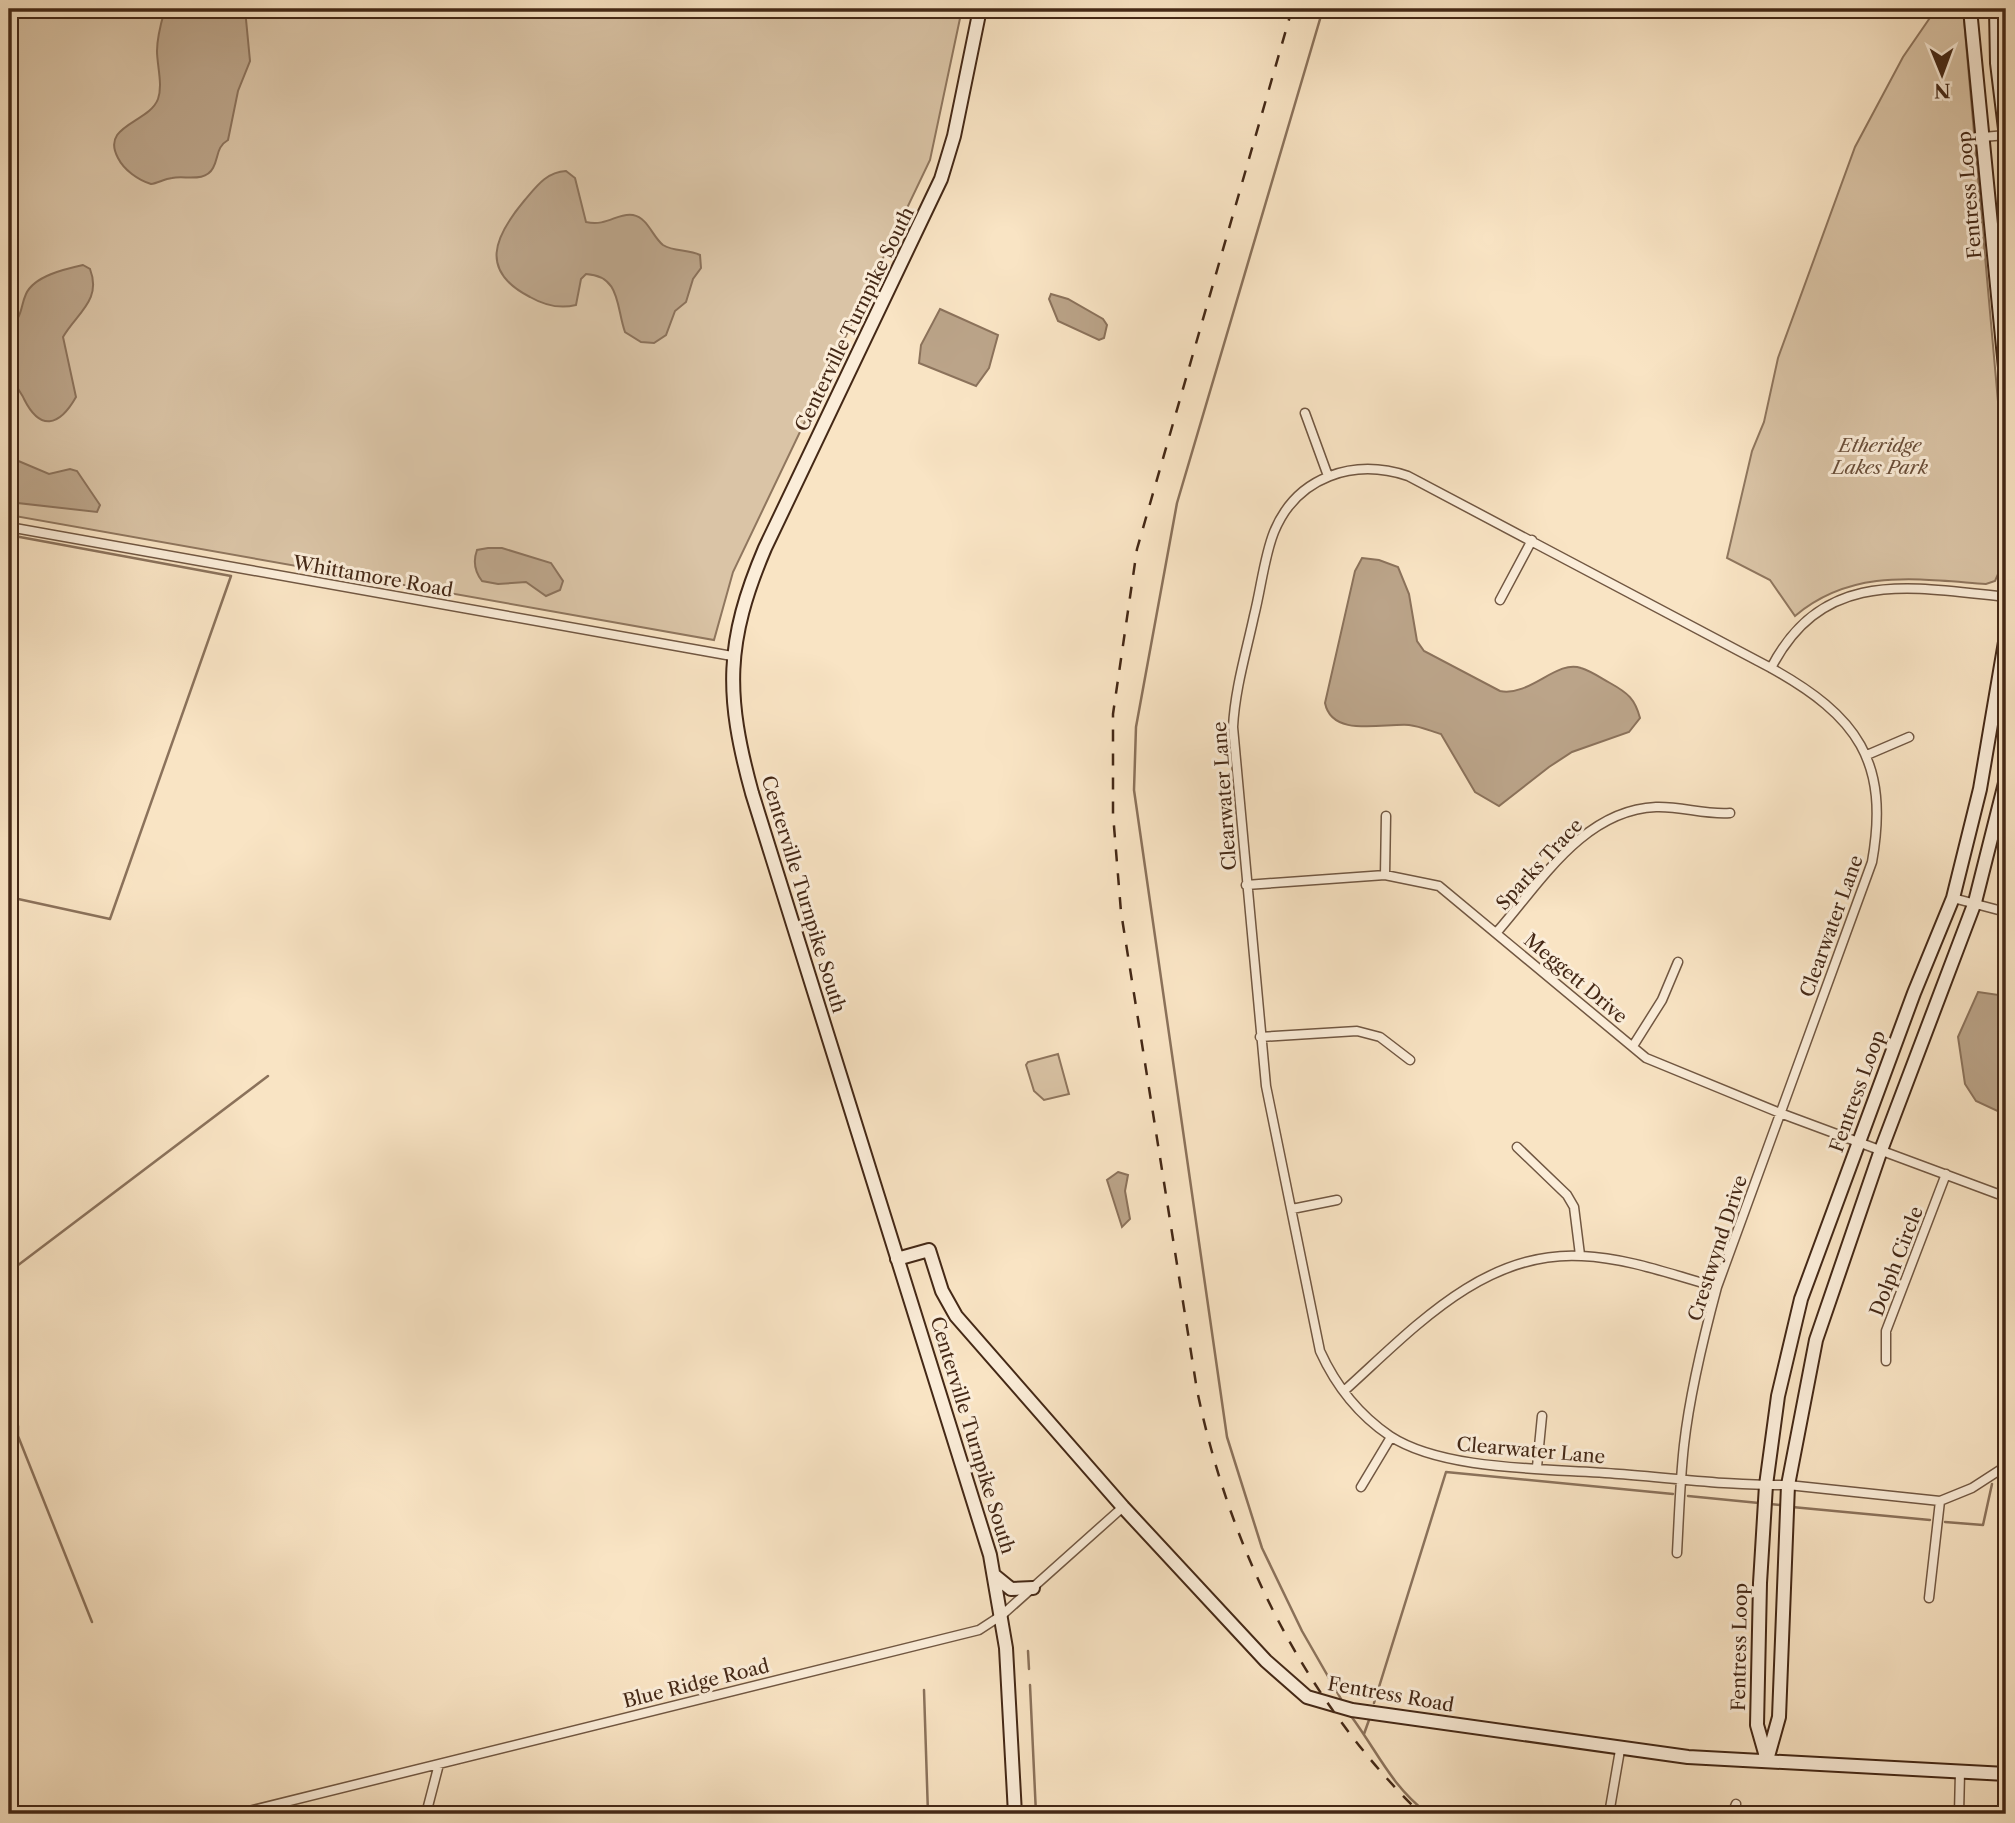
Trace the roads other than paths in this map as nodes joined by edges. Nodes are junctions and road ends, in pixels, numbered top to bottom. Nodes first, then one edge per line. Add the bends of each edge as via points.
1 (980, 9) edge
2 (1970, 9) edge
3 (1996, 9) edge
4 (2006, 136) edge
5 (1983, 137) junction
6 (2006, 379) edge
7 (1305, 413) dead end
8 (1328, 475) junction
9 (9, 527) edge
10 (1532, 540) junction
11 (2006, 597) edge
12 (1500, 600) dead end
13 (2006, 636) edge
14 (732, 656) junction
15 (1771, 668) junction
16 (1909, 737) dead end
17 (1867, 755) junction
18 (2006, 779) edge
19 (1730, 813) dead end
20 (1386, 816) dead end
21 (1385, 875) junction
22 (1246, 885) junction
23 (1953, 898) junction
24 (1975, 902) junction
25 (2006, 912) edge
26 (1497, 932) junction
27 (1678, 962) dead end
28 (1260, 1037) junction
29 (1633, 1046) junction
30 (1410, 1060) dead end
31 (1780, 1113) junction
32 (1859, 1142) junction
33 (1517, 1147) dead end
34 (1881, 1150) junction
35 (1946, 1174) junction
36 (2006, 1197) edge
37 (1337, 1200) dead end
38 (1292, 1209) junction
39 (1580, 1255) junction
40 (897, 1259) junction
41 (1717, 1287) junction
42 (1886, 1361) dead end
43 (1344, 1391) junction
44 (1542, 1416) dead end
45 (1391, 1437) junction
46 (2006, 1466) edge
47 (1536, 1467) junction
48 (1682, 1479) junction
49 (1766, 1485) junction
50 (1788, 1485) junction
51 (1361, 1487) dead end
52 (1940, 1501) junction
53 (1123, 1507) junction
54 (1677, 1553) dead end
55 (995, 1576) junction
56 (1033, 1588) junction
57 (1928, 1598) dead end
58 (1002, 1615) junction
59 (1620, 1750) junction
60 (1767, 1760) junction
61 (439, 1764) junction
62 (1960, 1772) junction
63 (2006, 1774) edge
64 (1736, 1804) dead end
65 (237, 1814) edge
66 (426, 1814) edge
67 (1015, 1814) edge
68 (1609, 1814) edge
69 (1732, 1814) edge
70 (1958, 1814) edge

1 - 14 street, Centerville Turnpike South via 941,179 761,555 744,600
2 - 5 street, Fentress Loop
3 - 4 street
4 - 5 street
5 - 6 street, Fentress Loop
7 - 8 street
8 - 10 street, Clearwater Lane via 1349,468 1408,476
8 - 22 street, Clearwater Lane via 1296,497 1274,532 1234,706
9 - 14 street, Whittamore Road
10 - 12 street
10 - 15 street, Clearwater Lane
11 - 15 street via 1904,587 1854,593 1816,612 1798,628
13 - 23 street, Fentress Loop via 1980,789
14 - 40 street, Centerville Turnpike South via 735,721 752,793
15 - 17 street, Clearwater Lane via 1827,704
16 - 17 street
17 - 31 street, Clearwater Lane via 1878,810 1872,862
18 - 24 street
19 - 26 street, Sparks Trace via 1654,807 1597,825
20 - 21 street
21 - 22 street, Meggett Drive
21 - 26 street, Meggett Drive via 1438,886
22 - 28 street, Clearwater Lane
23 - 24 street
23 - 32 street, Fentress Loop
24 - 25 street
24 - 34 street
26 - 29 street, Meggett Drive
27 - 29 street via 1662,1000
28 - 30 street via 1357,1031 1380,1037
28 - 38 street, Clearwater Lane
29 - 31 street, Meggett Drive via 1646,1058
31 - 32 street, Meggett Drive
31 - 41 street, Crestwynd Drive
32 - 34 street, Meggett Drive
32 - 49 street, Fentress Loop via 1801,1299 1778,1396
33 - 39 street via 1574,1207
34 - 35 street, Meggett Drive
34 - 50 street via 1816,1340
35 - 36 street, Meggett Drive
35 - 42 street, Dolph Circle via 1886,1331
37 - 38 street
38 - 43 street, Clearwater Lane via 1320,1350
39 - 41 street via 1613,1259
39 - 43 street via 1523,1262 1460,1291
40 - 53 street, Fentress Road via 929,1250 942,1291 956,1315
40 - 55 street, Centerville Turnpike South
41 - 48 street, Crestwynd Drive via 1692,1394
43 - 45 street, Clearwater Lane via 1360,1412
44 - 47 street
45 - 47 street, Clearwater Lane via 1451,1459
45 - 51 street
46 - 52 street, Clearwater Lane via 1972,1488
47 - 48 street, Clearwater Lane
48 - 49 street, Clearwater Lane
48 - 54 street, Crestwynd Drive
49 - 50 street, Clearwater Lane
49 - 60 street, Fentress Loop via 1757,1725
50 - 52 street, Clearwater Lane
50 - 60 street via 1779,1717
52 - 57 street
53 - 56 street, Blue Ridge Road
53 - 59 street, Fentress Road via 1266,1661 1307,1697 1352,1710
55 - 56 street via 1011,1589
55 - 58 street, Centerville Turnpike South
56 - 58 street, Blue Ridge Road
58 - 61 street, Blue Ridge Road via 979,1630
58 - 67 street, Centerville Turnpike South
59 - 60 street, Fentress Road
59 - 68 street
60 - 62 street, Fentress Road
61 - 65 street, Blue Ridge Road
61 - 66 street
62 - 63 street, Fentress Road
62 - 70 street
64 - 69 street

